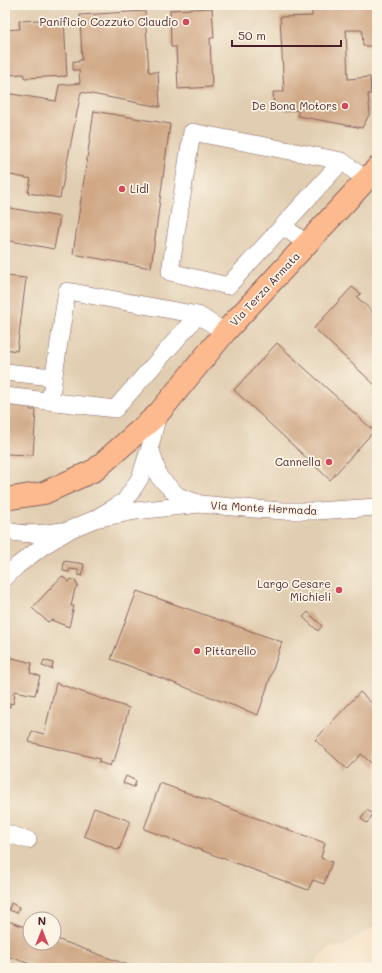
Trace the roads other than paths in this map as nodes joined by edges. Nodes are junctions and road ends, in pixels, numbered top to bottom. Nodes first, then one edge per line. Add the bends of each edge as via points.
1 (342, 161) junction
2 (372, 174) edge
3 (283, 226) junction
4 (307, 244) junction
5 (198, 315) junction
6 (225, 332) junction
7 (5, 372) edge
8 (53, 377) junction
9 (5, 396) edge
10 (50, 401) junction
11 (158, 414) junction
12 (150, 447) junction
13 (5, 499) edge
14 (200, 504) junction
15 (377, 507) edge
16 (95, 519) junction
17 (71, 529) junction
18 (5, 530) edge
19 (5, 578) edge
20 (5, 833) edge
21 (28, 840) dead end

1 - 2 street
1 - 3 street
1 - 3 street via 192,132 170,272 228,286
2 - 4 main road, Via Terza Armata
3 - 4 street
4 - 6 main road, Via Terza Armata
5 - 6 street
5 - 8 street via 67,291
5 - 10 street via 115,408
6 - 11 main road, Via Terza Armata
7 - 8 street
8 - 10 street
9 - 10 street
11 - 12 street, Via Terza Armata
11 - 13 main road, Via Terza Armata via 95,470 44,493
12 - 14 street, Via Monte Hermada via 159,477 178,496
12 - 16 street, Via Terza Armata via 140,478 125,501
14 - 15 street, Via Monte Hermada via 317,511
14 - 16 street, Via Monte Hermada via 136,511
16 - 17 street, Via Terza Armata
17 - 18 street via 42,534
17 - 19 street, Via Terza Armata via 43,546
20 - 21 street

